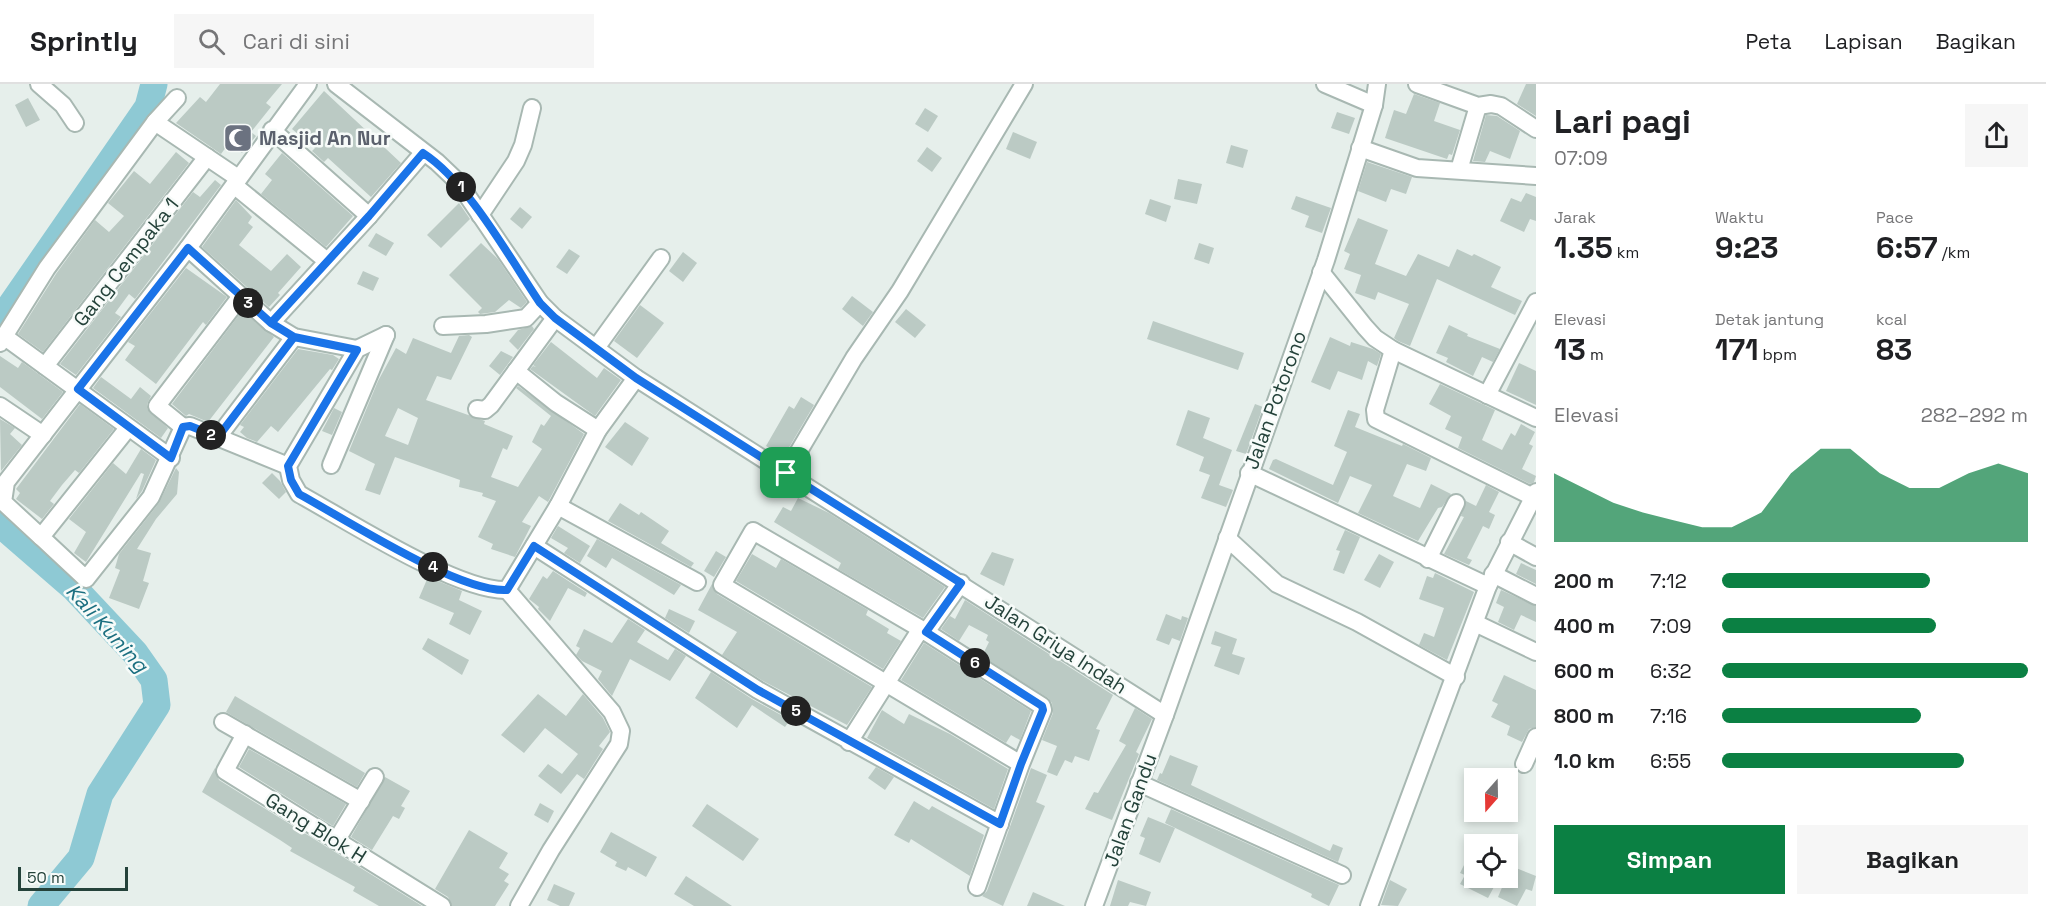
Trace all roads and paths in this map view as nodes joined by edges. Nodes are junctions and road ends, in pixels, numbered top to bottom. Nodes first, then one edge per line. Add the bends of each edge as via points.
1 (39, 84) edge
2 (308, 84) edge
3 (336, 84) edge
4 (1024, 84) edge
5 (1325, 84) edge
6 (1377, 84) edge
7 (1417, 84) edge
8 (177, 98) dead end
9 (1374, 105) junction
10 (1478, 106) junction
11 (532, 108) dead end
12 (155, 122) junction
13 (75, 123) dead end
14 (1536, 129) edge
15 (272, 130) junction
16 (1360, 148) junction
17 (423, 153) junction
18 (207, 158) junction
19 (1459, 171) junction
20 (1536, 176) edge
21 (236, 182) junction
22 (480, 215) junction
23 (369, 216) junction
24 (188, 248) junction
25 (661, 258) dead end
26 (327, 261) junction
27 (1321, 272) junction
28 (241, 296) junction
29 (540, 303) junction
30 (1536, 303) edge
31 (555, 318) junction
32 (271, 323) junction
33 (443, 326) dead end
34 (294, 337) junction
35 (2, 340) edge
36 (596, 348) junction
37 (357, 350) junction
38 (1393, 350) junction
39 (45, 366) junction
40 (516, 371) junction
41 (636, 378) junction
42 (78, 389) junction
43 (1487, 394) junction
44 (0, 406) edge
45 (477, 409) dead end
46 (1536, 418) edge
47 (183, 427) junction
48 (128, 428) junction
49 (598, 430) junction
50 (43, 435) junction
51 (218, 437) junction
52 (171, 458) junction
53 (331, 465) dead end
54 (288, 466) junction
55 (786, 473) junction
56 (1249, 473) junction
57 (1535, 495) edge
58 (1456, 503) dead end
59 (558, 506) junction
60 (41, 537) junction
61 (1227, 538) junction
62 (1509, 542) junction
63 (534, 546) junction
64 (1536, 557) edge
65 (1428, 559) junction
66 (1491, 580) junction
67 (697, 582) dead end
68 (961, 583) junction
69 (507, 590) junction
70 (1536, 596) edge
71 (1475, 623) junction
72 (923, 631) junction
73 (1536, 652) edge
74 (1456, 677) junction
75 (886, 686) junction
76 (1165, 714) junction
77 (223, 722) dead end
78 (245, 734) junction
79 (1536, 737) edge
80 (849, 742) junction
81 (1021, 764) junction
82 (1524, 764) dead end
83 (375, 777) dead end
84 (1139, 783) junction
85 (361, 801) junction
86 (1000, 824) junction
87 (336, 841) junction
88 (1342, 875) dead end
89 (977, 887) dead end
90 (442, 906) edge
91 (519, 906) edge
92 (1094, 906) edge
93 (1369, 906) edge

1 - 13 street via 63,105
2 - 15 street
3 - 17 street, Jalan Griya Indah
4 - 55 street
5 - 9 street
6 - 9 street, Jalan Potorono
7 - 10 street
8 - 12 street
9 - 16 street, Jalan Potorono
10 - 14 street via 1502,106
10 - 19 street
11 - 22 street via 516,161
12 - 18 street
12 - 35 street via 46,268
15 - 21 street
15 - 23 street
16 - 19 street via 1417,168
16 - 27 street, Jalan Potorono
17 - 22 street, Jalan Griya Indah via 458,182
17 - 23 street
18 - 21 street
18 - 39 street, Gang Cempaka 1
19 - 20 street
21 - 24 street
21 - 26 street
22 - 29 street, Jalan Griya Indah
23 - 26 street
24 - 28 street
24 - 42 street
25 - 36 street
26 - 32 street
27 - 38 street via 1370,333
27 - 56 street, Jalan Potorono
28 - 32 street
28 - 47 street via 157,406
29 - 31 street, Jalan Griya Indah
29 - 33 street via 526,318
30 - 43 street
31 - 36 street, Jalan Griya Indah
31 - 40 street
32 - 34 street
34 - 37 street
34 - 51 street
35 - 39 street
36 - 41 street, Jalan Griya Indah
37 - 53 street via 386,335
37 - 54 street
38 - 43 street
38 - 57 street via 1374,410 1376,419
39 - 42 street
40 - 45 street via 491,405 485,410
40 - 49 street
41 - 49 street
41 - 55 street, Jalan Griya Indah
42 - 48 street
42 - 50 street
43 - 46 street
44 - 50 street
47 - 51 street
47 - 52 street
48 - 52 street
48 - 60 street
49 - 59 street
50 - 60 street via 6,482 3,502
51 - 54 street
52 - 60 street via 151,496 86,579
54 - 69 street via 291,480 305,497 411,557 459,579 497,591
55 - 68 street, Jalan Griya Indah
56 - 61 street, Jalan Potorono
56 - 65 street
57 - 62 street
58 - 65 street
59 - 63 street
59 - 67 street
61 - 74 street via 1277,584 1357,622
61 - 76 street, Jalan Potorono
62 - 64 street
62 - 66 street
63 - 69 street
63 - 80 street via 758,690
65 - 66 street
66 - 70 street
66 - 71 street
68 - 72 street
68 - 76 street, Jalan Griya Indah
69 - 91 street via 612,712 621,731 619,744
71 - 73 street
71 - 74 street
72 - 75 street
72 - 75 street via 753,531 722,585
72 - 81 street via 1042,706
74 - 93 street
75 - 80 street
75 - 81 street
76 - 84 street, Jalan Gandu
77 - 78 street
78 - 85 street
78 - 87 street, Gang Blok H via 225,771
79 - 82 street
80 - 86 street
81 - 86 street
83 - 85 street
84 - 88 street
84 - 92 street, Jalan Gandu
85 - 87 street
86 - 89 street
87 - 90 street, Gang Blok H

